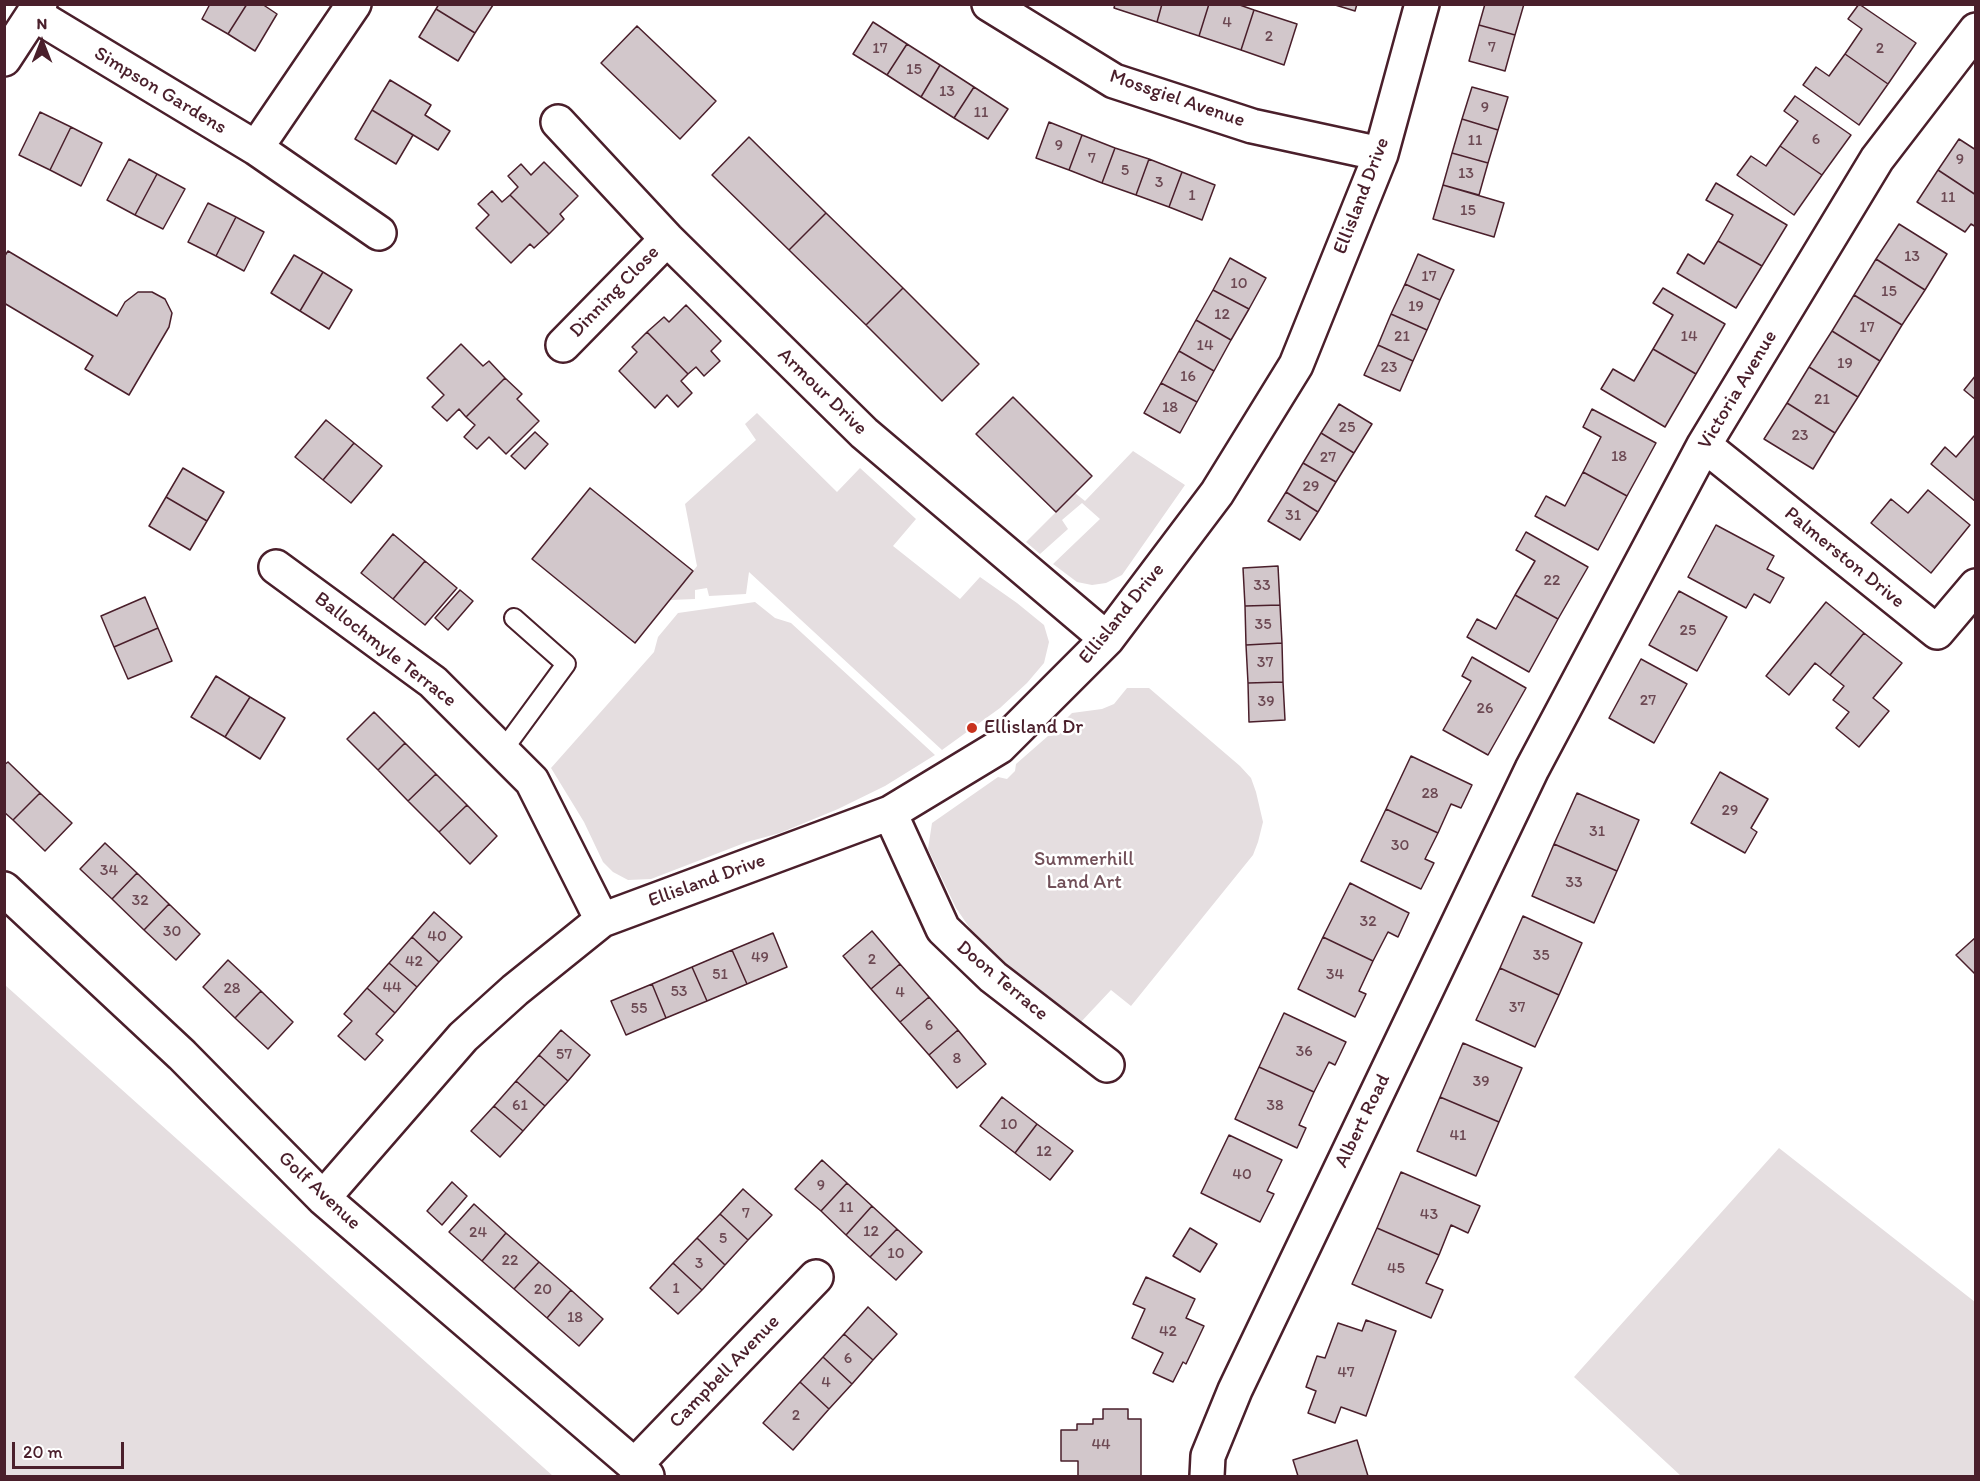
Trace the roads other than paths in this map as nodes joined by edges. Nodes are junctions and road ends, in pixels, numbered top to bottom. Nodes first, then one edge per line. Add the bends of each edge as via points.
1 (354, 4) edge
2 (989, 4) edge
3 (1422, 4) edge
4 (37, 9) edge
5 (1976, 30) edge
6 (4, 59) edge
7 (558, 122) dead end
8 (256, 148) junction
9 (1381, 154) junction
10 (379, 233) dead end
11 (667, 239) junction
12 (563, 345) dead end
13 (1704, 445) junction
14 (276, 567) dead end
15 (1976, 586) edge
16 (514, 618) dead end
17 (1107, 639) junction
18 (503, 750) junction
19 (1532, 769) joint
20 (890, 813) junction
21 (4, 889) edge
22 (602, 920) junction
23 (1107, 1065) dead end
24 (323, 1198) junction
25 (816, 1277) dead end
26 (641, 1471) edge
27 (1207, 1476) edge

1 - 8 street
2 - 9 street, Mossgiel Avenue via 1114,81 1252,126
3 - 9 street, Ellisland Drive
4 - 6 street
4 - 8 street, Simpson Gardens
5 - 13 street, Victoria Avenue via 1877,159
7 - 11 street, Armour Drive
8 - 10 street, Simpson Gardens
9 - 17 street, Ellisland Drive via 1296,365 1217,493
11 - 12 street, Dinning Close
11 - 17 street, Armour Drive via 864,433
13 - 15 street, Palmerston Drive via 1936,632
13 - 19 street, Victoria Avenue
14 - 18 street, Ballochmyle Terrace via 433,682
16 - 18 lane via 566,664
17 - 20 street, Ellisland Drive via 999,747
18 - 22 street, Ballochmyle Terrace via 532,781
19 - 27 street, Albert Road via 1235,1390 1208,1456
20 - 22 street, Ellisland Drive
20 - 23 street, Doon Terrace via 943,929 993,977
21 - 24 street, Golf Avenue via 182,1055
22 - 24 street, Ellisland Drive via 463,1037
24 - 26 street, Golf Avenue
25 - 26 street, Campbell Avenue

